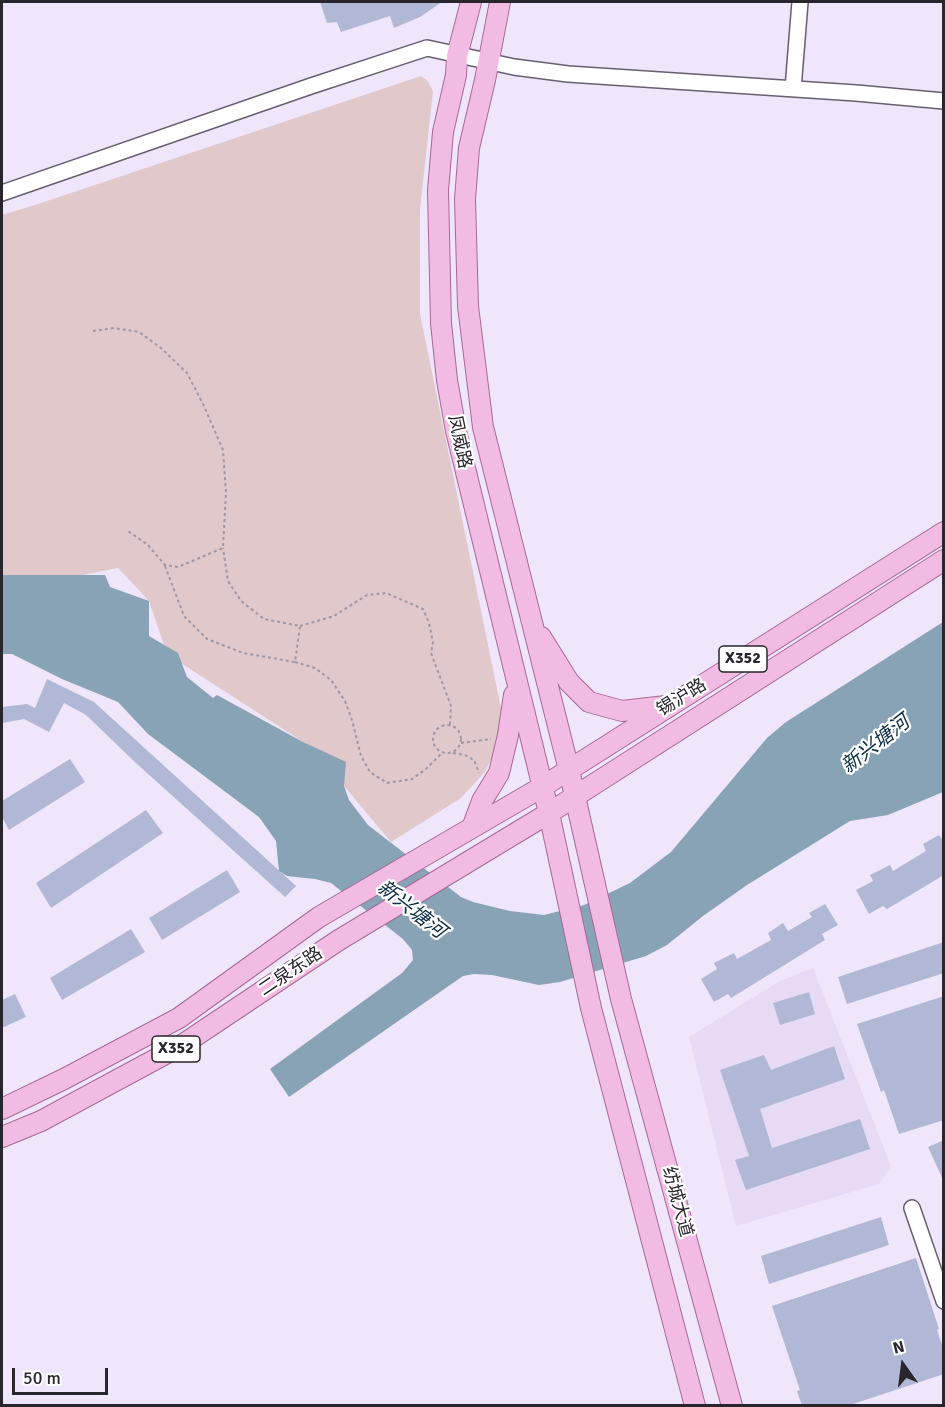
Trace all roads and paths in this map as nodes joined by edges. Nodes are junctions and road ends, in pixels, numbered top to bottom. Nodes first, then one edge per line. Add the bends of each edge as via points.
1 (471, 2) edge
2 (501, 2) edge
3 (800, 2) edge
4 (457, 56) junction
5 (488, 62) junction
6 (793, 88) junction
7 (944, 101) edge
8 (2, 193) edge
9 (93, 331) dead end
10 (128, 531) dead end
11 (944, 532) edge
12 (223, 548) junction
13 (944, 560) edge
14 (165, 564) junction
15 (531, 622) junction
16 (300, 626) junction
17 (295, 662) junction
18 (515, 677) junction
19 (671, 705) junction
20 (450, 725) junction
21 (508, 735) junction
22 (461, 743) junction
23 (442, 753) junction
24 (452, 753) junction
25 (569, 770) junction
26 (542, 787) junction
27 (488, 792) junction
28 (574, 795) junction
29 (549, 813) junction
30 (472, 828) junction
31 (591, 866) joint
32 (562, 876) joint
33 (2, 1109) edge
34 (2, 1137) edge
35 (912, 1208) dead end
36 (944, 1301) edge
37 (695, 1406) edge
38 (732, 1406) edge

1 - 4 main road, 凤威路
2 - 5 main road, 凤威路
3 - 6 street
4 - 5 street
4 - 8 street via 427,48
4 - 18 main road, 凤威路 via 443,132 438,190 441,323 456,431
5 - 6 street via 568,74
5 - 15 main road, 凤威路 via 468,148 468,306 483,427
6 - 7 street
9 - 12 path via 114,328 139,332 187,373 223,450
10 - 14 path
11 - 19 main road, 锡沪路 / X352
12 - 14 path via 178,567
12 - 16 path via 228,580 241,601 264,619
13 - 28 main road, 锡沪路 / X352
14 - 17 path via 184,616 207,639 243,653
15 - 19 main road via 569,682 589,702 622,711
15 - 25 main road, 凤威路
16 - 17 path
16 - 20 path via 334,616 367,595 386,594 423,609 433,642 431,653 451,706
17 - 23 path via 315,668 331,680 345,700 370,772 387,783 412,779
18 - 21 main road
18 - 26 main road, 凤威路
19 - 25 main road, 锡沪路 / X352
20 - 22 path via 458,730
20 - 23 path via 437,729 432,738 434,747
21 - 22 path
21 - 27 main road via 499,773
22 - 24 path
23 - 24 path
24 - 27 path via 474,760
25 - 26 main road, 锡沪路 / X352
25 - 28 main road, 凤威路
26 - 29 main road, 凤威路
26 - 30 main road, 二泉东路 / X352
27 - 30 main road
28 - 29 main road, 二泉东路 / X352
28 - 31 main road, 凤威路
29 - 32 main road, 凤威路
29 - 34 main road, 二泉东路 / X352 via 339,940 182,1045 41,1121
30 - 33 main road, 二泉东路 / X352 via 319,918 179,1018
31 - 38 main road, 纺城大道 via 621,999
32 - 37 main road, 纺城大道 via 591,1008
35 - 36 street

